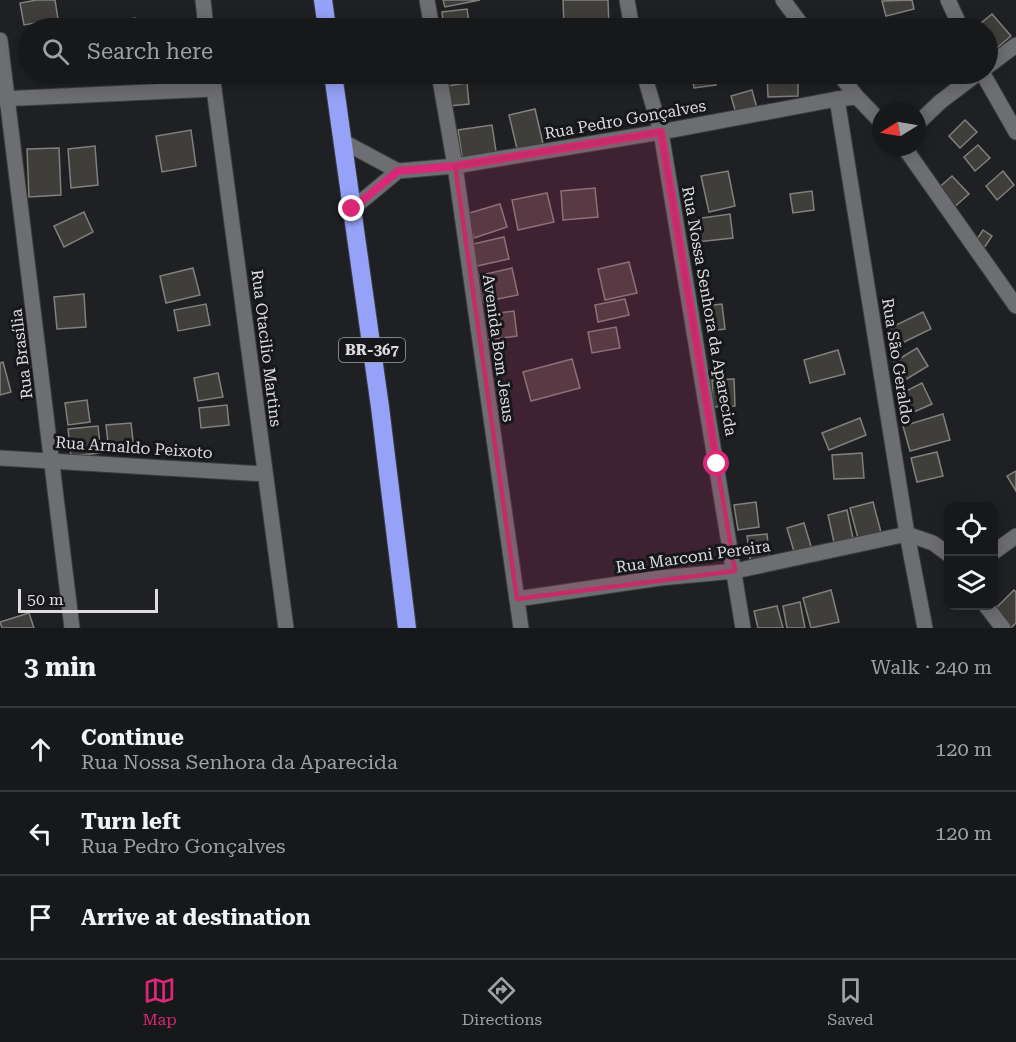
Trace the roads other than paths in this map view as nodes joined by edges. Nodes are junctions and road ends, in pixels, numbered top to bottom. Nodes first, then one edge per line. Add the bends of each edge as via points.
1 (203, 0) edge
2 (323, 0) edge
3 (427, 0) edge
4 (627, 0) edge
5 (783, 0) edge
6 (948, 0) edge
7 (206, 18) edge
8 (326, 18) edge
9 (430, 18) edge
10 (630, 18) edge
11 (796, 18) edge
12 (957, 18) edge
13 (0, 40) edge
14 (1016, 45) edge
15 (998, 58) edge
16 (178, 84) edge
17 (213, 84) edge
18 (334, 84) edge
19 (441, 84) edge
20 (647, 84) edge
21 (847, 84) edge
22 (964, 84) edge
23 (989, 84) edge
24 (857, 97) junction
25 (4, 99) edge
26 (837, 99) junction
27 (872, 113) edge
28 (926, 115) edge
29 (661, 132) junction
30 (1016, 132) edge
31 (342, 141) junction
32 (910, 156) edge
33 (455, 166) junction
34 (398, 171) junction
35 (352, 209) junction
36 (1016, 306) edge
37 (0, 458) edge
38 (52, 460) junction
39 (265, 474) junction
40 (907, 534) junction
41 (1016, 536) edge
42 (998, 549) edge
43 (944, 551) edge
44 (735, 571) junction
45 (517, 599) junction
46 (989, 610) edge
47 (72, 628) edge
48 (286, 628) edge
49 (407, 628) edge
50 (521, 628) edge
51 (743, 628) edge
52 (925, 628) edge
53 (1003, 628) edge

1 - 7 street
2 - 8 highway
3 - 9 street
4 - 10 street
5 - 11 street
6 - 12 street
13 - 25 street, Rua Brasília
14 - 15 street
16 - 25 street
17 - 39 street, Rua Otacilio Martins
18 - 31 highway, BR-367
19 - 33 street, Avenida Bom Jesus
20 - 29 street, Rua Nossa Senhora da Aparecida
21 - 24 street
22 - 28 street
23 - 30 street
24 - 26 street, Rua Pedro Gonçalves
24 - 27 street
25 - 38 street, Rua Brasília
26 - 29 street, Rua Pedro Gonçalves
26 - 40 street, Rua São Geraldo
29 - 33 street, Rua Pedro Gonçalves
29 - 44 street, Rua Nossa Senhora da Aparecida
31 - 34 street
31 - 35 highway, BR-367
32 - 36 street
33 - 34 street, Rua Pedro Gonçalves
33 - 45 street, Avenida Bom Jesus
34 - 35 street
35 - 49 highway, BR-367
37 - 38 street, Rua Arnaldo Peixoto
38 - 39 street, Rua Arnaldo Peixoto
38 - 47 street, Rua Brasília
39 - 48 street, Rua Otacilio Martins
40 - 43 street
40 - 44 street, Rua Marconi Pereira
40 - 52 street, Rua São Geraldo
41 - 42 street
44 - 45 street, Rua Marconi Pereira
44 - 51 street, Rua Nossa Senhora da Aparecida
45 - 50 street, Avenida Bom Jesus
46 - 53 street

